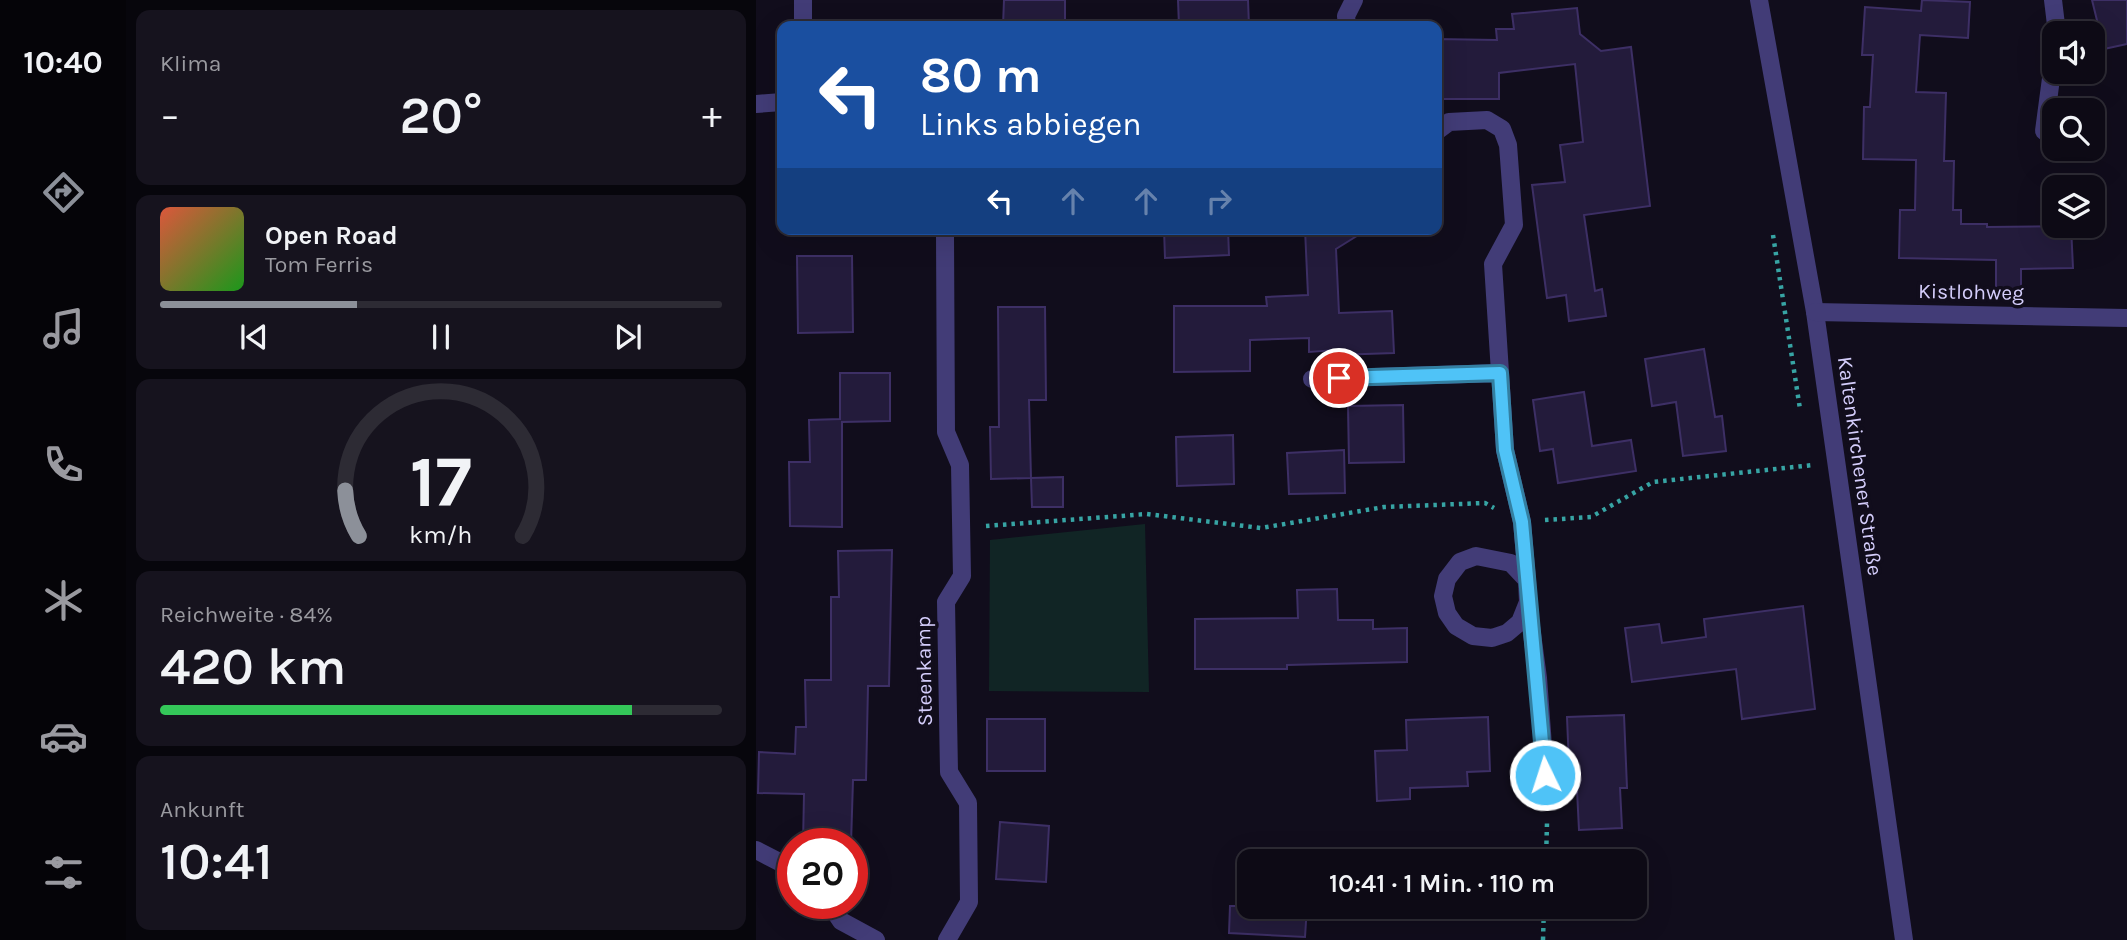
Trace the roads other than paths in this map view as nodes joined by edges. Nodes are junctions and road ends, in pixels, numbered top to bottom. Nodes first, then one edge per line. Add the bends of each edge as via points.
1 (803, 0) edge
2 (1354, 0) edge
3 (1759, 0) edge
4 (2053, 0) edge
5 (803, 21) edge
6 (1346, 21) edge
7 (2056, 21) edge
8 (777, 102) edge
9 (756, 104) edge
10 (1442, 127) edge
11 (944, 235) edge
12 (1815, 312) junction
13 (2127, 318) edge
14 (1500, 373) junction
15 (1312, 379) dead end
16 (1527, 580) junction
17 (1528, 602) junction
18 (1547, 799) road end
19 (756, 850) edge
20 (777, 861) edge
21 (840, 919) edge
22 (876, 940) edge
23 (947, 940) edge
24 (1904, 940) edge

1 - 5 street
2 - 6 street
3 - 12 street, Kaltenkirchener Straße
4 - 7 street
8 - 9 street
10 - 14 street via 1449,122 1487,120 1502,129 1508,145 1514,225 1493,264
11 - 23 street, Steenkamp via 946,432 960,465 962,576 946,602 949,772 968,803 969,902
12 - 13 street, Kistlohweg
12 - 24 street, Kaltenkirchener Straße
14 - 15 street
14 - 16 street via 1505,450 1522,522
16 - 17 street
16 - 17 street via 1511,562 1476,556 1460,562 1447,579 1443,596 1456,626 1473,636 1492,638 1520,622
17 - 18 street
19 - 20 street
21 - 22 street

